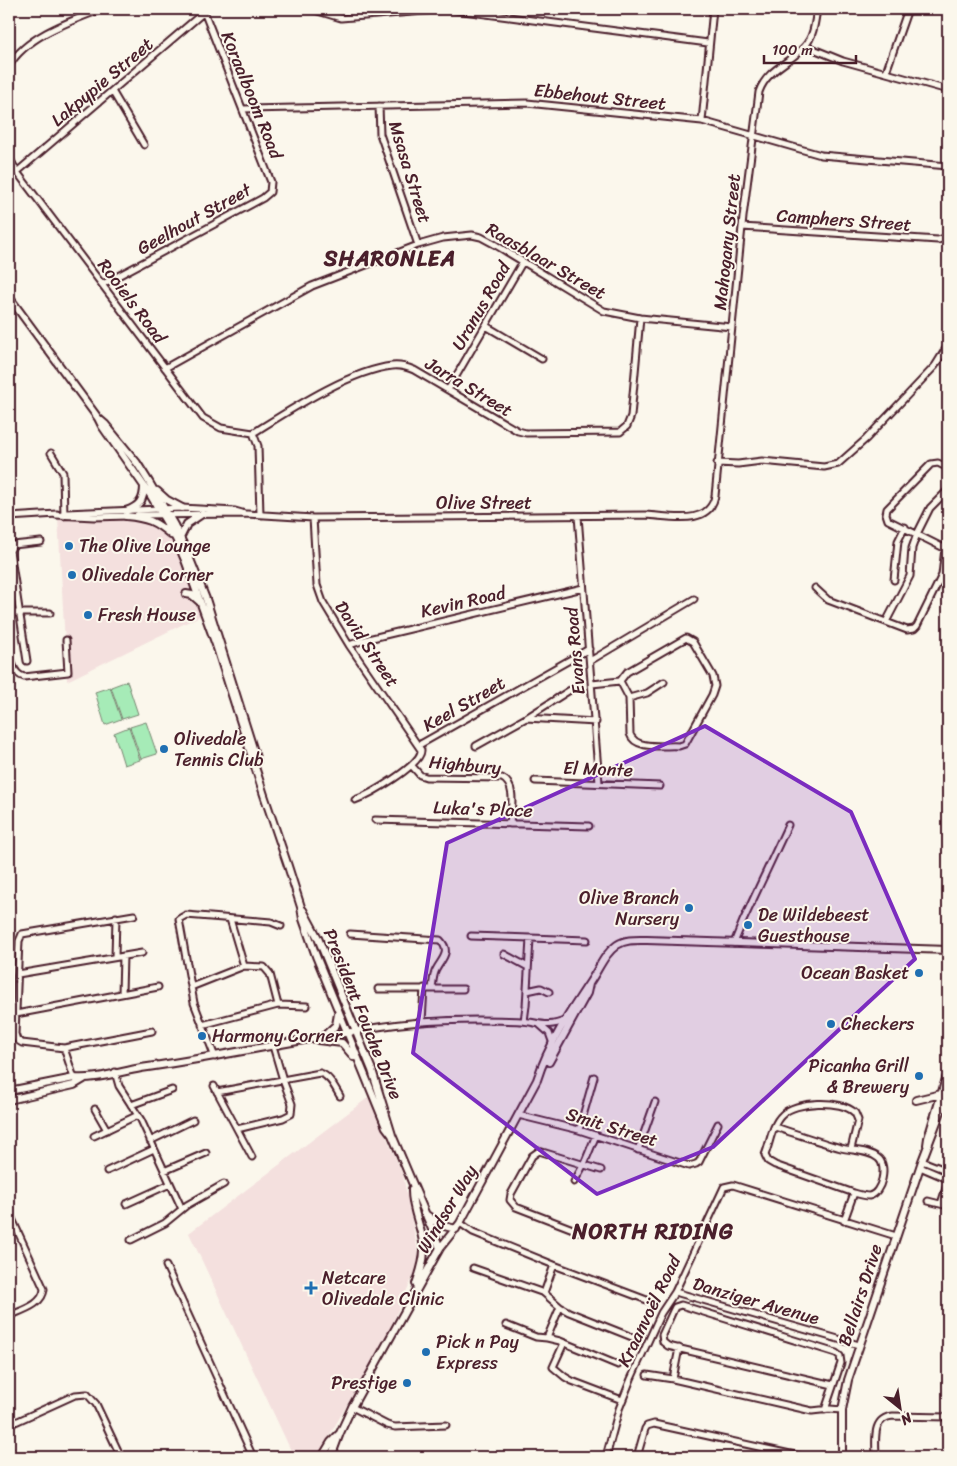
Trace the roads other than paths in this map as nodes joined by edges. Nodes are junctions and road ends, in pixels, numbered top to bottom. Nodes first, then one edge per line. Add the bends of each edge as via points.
1 (102, 9) edge
2 (312, 9) edge
3 (713, 9) edge
4 (817, 9) edge
5 (908, 9) edge
6 (204, 11) edge
7 (708, 43) junction
8 (806, 46) junction
9 (9, 66) edge
10 (886, 72) junction
11 (948, 90) edge
12 (112, 91) junction
13 (379, 106) junction
14 (243, 109) junction
15 (702, 121) junction
16 (754, 135) junction
17 (144, 145) dead end
18 (9, 157) edge
19 (948, 166) edge
20 (17, 172) junction
21 (270, 192) joint
22 (742, 227) junction
23 (946, 238) edge
24 (418, 245) junction
25 (522, 262) junction
26 (103, 284) junction
27 (9, 297) edge
28 (640, 318) junction
29 (486, 326) junction
30 (732, 327) junction
31 (948, 345) edge
32 (542, 359) dead end
33 (165, 368) junction
34 (448, 390) junction
35 (253, 433) junction
36 (51, 453) dead end
37 (717, 463) junction
38 (948, 468) edge
39 (147, 484) junction
40 (948, 490) edge
41 (714, 501) joint
42 (182, 508) junction
43 (163, 512) junction
44 (126, 513) junction
45 (202, 514) junction
46 (247, 514) junction
47 (64, 515) junction
48 (260, 515) junction
49 (578, 516) junction
50 (9, 517) edge
51 (313, 518) junction
52 (905, 528) junction
53 (917, 534) junction
54 (178, 538) junction
55 (41, 542) dead end
56 (948, 542) edge
57 (947, 549) edge
58 (894, 580) dead end
59 (583, 588) junction
60 (815, 588) dead end
61 (186, 594) dead end
62 (694, 599) dead end
63 (201, 602) junction
64 (9, 613) edge
65 (18, 613) junction
66 (50, 613) dead end
67 (886, 622) junction
68 (66, 640) dead end
69 (9, 641) edge
70 (349, 645) junction
71 (589, 648) junction
72 (27, 661) dead end
73 (590, 661) junction
74 (620, 681) junction
75 (664, 682) dead end
76 (592, 684) junction
77 (570, 690) dead end
78 (629, 698) junction
79 (526, 718) junction
80 (596, 722) junction
81 (419, 745) junction
82 (476, 746) dead end
83 (412, 766) junction
84 (535, 781) dead end
85 (599, 783) junction
86 (660, 786) dead end
87 (267, 800) junction
88 (355, 800) dead end
89 (375, 820) dead end
90 (510, 824) junction
91 (788, 825) dead end
92 (590, 826) dead end
93 (301, 907) junction
94 (134, 915) dead end
95 (116, 917) junction
96 (230, 919) junction
97 (281, 926) dead end
98 (350, 934) dead end
99 (471, 936) dead end
100 (530, 939) junction
101 (587, 940) dead end
102 (734, 943) junction
103 (948, 950) edge
104 (142, 954) dead end
105 (504, 954) dead end
106 (123, 956) junction
107 (115, 957) junction
108 (244, 966) junction
109 (528, 967) junction
110 (18, 974) junction
111 (590, 983) junction
112 (158, 987) dead end
113 (191, 987) junction
114 (424, 988) junction
115 (432, 988) junction
116 (463, 988) dead end
117 (378, 989) dead end
118 (527, 991) junction
119 (549, 992) dead end
120 (122, 993) junction
121 (334, 1000) junction
122 (278, 1005) junction
123 (307, 1006) dead end
124 (16, 1014) junction
125 (566, 1020) junction
126 (524, 1021) junction
127 (422, 1022) junction
128 (202, 1025) junction
129 (539, 1025) junction
130 (152, 1031) dead end
131 (355, 1031) junction
132 (347, 1032) junction
133 (324, 1036) junction
134 (310, 1039) junction
135 (554, 1044) junction
136 (273, 1046) junction
137 (64, 1048) junction
138 (215, 1057) junction
139 (115, 1072) junction
140 (948, 1072) edge
141 (364, 1073) junction
142 (594, 1077) dead end
143 (74, 1078) junction
144 (84, 1079) junction
145 (283, 1080) junction
146 (537, 1080) junction
147 (172, 1090) dead end
148 (9, 1091) edge
149 (948, 1093) edge
150 (941, 1094) junction
151 (340, 1096) dead end
152 (9, 1100) edge
153 (916, 1100) dead end
154 (655, 1102) dead end
155 (131, 1105) junction
156 (95, 1109) dead end
157 (138, 1115) junction
158 (518, 1115) junction
159 (193, 1120) dead end
160 (718, 1124) dead end
161 (775, 1127) junction
162 (237, 1129) junction
163 (107, 1130) junction
164 (579, 1130) junction
165 (392, 1135) junction
166 (596, 1135) junction
167 (94, 1136) dead end
168 (150, 1141) junction
169 (927, 1146) junction
170 (154, 1149) junction
171 (638, 1150) junction
172 (851, 1150) junction
173 (206, 1153) dead end
174 (252, 1157) dead end
175 (584, 1164) junction
176 (921, 1164) junction
177 (601, 1170) dead end
178 (107, 1171) dead end
179 (164, 1171) junction
180 (948, 1171) edge
181 (948, 1180) edge
182 (574, 1182) dead end
183 (170, 1184) junction
184 (224, 1184) dead end
185 (412, 1185) junction
186 (854, 1192) junction
187 (928, 1201) dead end
188 (126, 1204) dead end
189 (941, 1204) junction
190 (948, 1206) edge
191 (182, 1210) junction
192 (9, 1212) edge
193 (423, 1212) junction
194 (844, 1221) junction
195 (460, 1223) junction
196 (456, 1229) junction
197 (578, 1231) dead end
198 (896, 1236) junction
199 (131, 1240) dead end
200 (440, 1248) junction
201 (554, 1265) junction
202 (166, 1266) dead end
203 (473, 1268) dead end
204 (675, 1292) junction
205 (544, 1293) junction
206 (413, 1295) junction
207 (652, 1302) dead end
208 (560, 1307) junction
209 (9, 1316) edge
210 (506, 1325) dead end
211 (547, 1338) junction
212 (637, 1339) dead end
213 (564, 1343) junction
214 (859, 1345) junction
215 (679, 1348) junction
216 (618, 1365) dead end
217 (647, 1375) dead end
218 (672, 1379) junction
219 (833, 1385) junction
220 (622, 1400) junction
221 (352, 1407) junction
222 (825, 1410) junction
223 (842, 1410) junction
224 (948, 1417) edge
225 (9, 1425) edge
226 (446, 1425) dead end
227 (340, 1433) junction
228 (9, 1448) edge
229 (13, 1457) edge
230 (121, 1457) edge
231 (253, 1457) edge
232 (322, 1457) edge
233 (331, 1457) edge
234 (606, 1457) edge
235 (637, 1457) edge
236 (804, 1457) edge
237 (842, 1457) edge
238 (876, 1457) edge

1 - 9 street via 37,39
2 - 7 street via 341,18 448,9
3 - 7 street
4 - 8 street
5 - 10 street
6 - 12 street, Lakpypie Street
6 - 14 street, Koraalboom Road
7 - 15 street
8 - 10 street via 843,61
8 - 16 street, Mahogany Street via 762,83
10 - 11 street
12 - 17 street
12 - 20 street, Lakpypie Street
13 - 14 street, Ebbehout Street
13 - 15 street, Ebbehout Street via 527,103
13 - 24 street, Msasa Street via 380,134
14 - 21 street, Koraalboom Road via 271,182
15 - 16 street, Ebbehout Street
16 - 19 street, Ebbehout Street via 821,155
16 - 22 street, Mahogany Street
18 - 20 street, Rooiels Road
20 - 26 street, Rooiels Road
21 - 26 street, Geelhout Street
22 - 23 street, Camphers Street
22 - 30 street, Mahogany Street
24 - 25 street, Raasblaar Street via 443,238 477,236
24 - 33 street, Raasblaar Street via 312,286
25 - 28 street, Raasblaar Street via 600,308
25 - 29 street, Uranus Road
26 - 33 street, Rooiels Road
27 - 39 street, President Fouche Drive
28 - 30 street, Raasblaar Street
28 - 34 street, Jarra Street via 631,416 628,426 620,432 526,433
29 - 32 street
29 - 34 street, Uranus Road
30 - 37 street, Mahogany Street
31 - 37 street via 935,366 880,425 834,466
33 - 35 street, Rooiels Road via 208,422 221,428
34 - 35 street, Jarra Street via 409,368 384,367 348,380
35 - 48 street via 258,446
36 - 47 street via 62,473
37 - 41 street, Mahogany Street
38 - 52 street via 938,463 931,464 887,509 887,519
39 - 42 street
39 - 43 street, President Fouche Drive
39 - 44 street via 141,502
40 - 53 street via 930,508
41 - 49 street, Olive Street via 706,512 696,517
42 - 43 street, Olive Street
42 - 46 street, Olive Street
43 - 44 street, Olive Street
43 - 45 street, Olive Street
43 - 54 street, President Fouche Drive
44 - 47 street, Olive Street
44 - 54 street via 150,520
45 - 46 street, Olive Street
45 - 54 street via 187,524
46 - 48 street, Olive Street
47 - 50 street, Olive Street
48 - 51 street, Olive Street
49 - 51 street, Olive Street
49 - 59 street, Evans Road
51 - 70 street, David Street via 319,593
52 - 53 street
52 - 58 street via 898,541
53 - 57 street
53 - 67 street via 912,548 910,576
54 - 63 street, President Fouche Drive
54 - 87 street, President Fouche Drive via 202,587
55 - 65 street via 13,545 11,548
56 - 57 street
57 - 67 street via 942,574 917,626 911,630
59 - 70 street, Kevin Road
59 - 71 street, Evans Road
60 - 67 street via 828,600
61 - 63 street
62 - 73 street
63 - 87 street, President Fouche Drive
64 - 65 street
65 - 66 street
65 - 72 street
68 - 69 street via 68,672 24,677 14,669
70 - 81 street, David Street
71 - 73 street, Evans Road
71 - 81 street, Keel Street
73 - 76 street, Evans Road
74 - 76 street
74 - 78 street
74 - 78 street via 627,672 686,638 693,642 714,680 712,695 682,745 634,742 629,729
75 - 78 street
76 - 80 street, Evans Road
77 - 79 street
79 - 80 street
79 - 82 street
80 - 85 street, Evans Road
81 - 83 street, Keel Street via 422,754
83 - 88 street via 368,796
83 - 90 street, Highbury via 426,777 502,778 512,791
84 - 85 street, El Monte
85 - 86 street, El Monte
87 - 93 street, President Fouche Drive
89 - 90 street, Luka's Place
90 - 92 street, Luka's Place
91 - 102 street
93 - 121 street, President Fouche Drive
93 - 131 street, President Fouche Drive via 318,938
94 - 95 street
95 - 107 street
95 - 110 street via 22,934
96 - 97 street via 271,922
96 - 108 street
96 - 113 street via 186,915 179,919
98 - 115 street via 440,940 445,946 445,956 436,970
99 - 100 street
100 - 101 street
100 - 109 street
102 - 103 street
102 - 111 street, Windsor Way via 623,942 609,952
104 - 106 street
105 - 109 street
106 - 107 street
106 - 120 street
107 - 110 street
108 - 113 street
108 - 122 street via 268,969
109 - 118 street
110 - 124 street
111 - 125 street, Windsor Way
111 - 146 street, Windsor Way
112 - 120 street
113 - 128 street
114 - 115 street
114 - 117 street
114 - 127 street
115 - 116 street
118 - 119 street via 541,988
118 - 126 street
120 - 124 street
121 - 132 street, President Fouche Drive
121 - 133 street via 338,1022
122 - 123 street
122 - 128 street
124 - 137 street via 15,1034 19,1042
125 - 129 street
125 - 135 street, Windsor Way
126 - 127 street
126 - 129 street
127 - 131 street
128 - 138 street
129 - 135 street via 549,1033
130 - 137 street
131 - 132 street
131 - 165 street, President Fouche Drive via 377,1082
132 - 133 street
132 - 141 street, President Fouche Drive
133 - 134 street
134 - 136 street
134 - 141 street via 342,1043
135 - 146 street, Windsor Way
136 - 138 street
136 - 145 street
137 - 143 street
138 - 139 street
139 - 144 street
139 - 155 street via 119,1086
140 - 150 street, Bellairs Drive
141 - 165 street, President Fouche Drive
142 - 164 street
143 - 144 street
143 - 148 street
144 - 152 street via 74,1085
145 - 151 street via 324,1073
145 - 162 street via 292,1104 291,1114
145 - 162 street via 215,1089
146 - 158 street, Windsor Way
147 - 155 street
149 - 169 street, Bellairs Drive
150 - 153 street
150 - 169 street, Bellairs Drive
154 - 171 street
155 - 157 street
156 - 163 street
157 - 163 street
157 - 168 street
158 - 164 street, Smit Street
158 - 195 street, Windsor Way
159 - 168 street
160 - 171 street, Smit Street via 696,1164 686,1165
161 - 172 street
161 - 172 street via 782,1114 793,1108 821,1103 842,1106 858,1116
161 - 186 street via 766,1155 768,1161
162 - 174 street
163 - 167 street
164 - 166 street, Smit Street
165 - 185 street, President Fouche Drive
166 - 171 street, Smit Street
166 - 175 street
168 - 170 street
169 - 176 street, Bellairs Drive
170 - 178 street
170 - 179 street
172 - 186 street via 877,1157 884,1170 876,1192 867,1196
173 - 179 street
175 - 177 street
175 - 182 street
175 - 197 street via 544,1151 536,1152 510,1197 516,1207
176 - 180 street
176 - 181 street
176 - 198 street, Bellairs Drive
179 - 183 street
181 - 189 street
183 - 188 street
183 - 191 street
184 - 191 street
185 - 193 street, President Fouche Drive
185 - 206 street via 412,1202 424,1248
186 - 194 street
187 - 189 street
189 - 190 street
191 - 199 street via 165,1223
192 - 209 street via 44,1289 44,1295 37,1303
193 - 196 street via 440,1226
193 - 200 street, President Fouche Drive
194 - 198 street
194 - 204 street, Kraanvoël Road via 730,1185 722,1190
195 - 196 street, Windsor Way
195 - 201 street via 474,1232
196 - 200 street, Windsor Way
198 - 214 street, Bellairs Drive
200 - 206 street, Windsor Way
201 - 205 street
201 - 207 street
202 - 231 street
203 - 205 street
204 - 214 street, Danziger Avenue
204 - 220 street, Kraanvoël Road via 660,1313
205 - 208 street
206 - 221 street, Windsor Way
208 - 211 street
208 - 212 street
210 - 211 street
211 - 213 street
213 - 216 street
213 - 220 street via 553,1366 564,1377
214 - 223 street, Bellairs Drive
215 - 218 street
215 - 219 street
215 - 219 street via 665,1344 662,1339 673,1311 681,1305 836,1353 841,1363
217 - 218 street
218 - 222 street via 812,1411
219 - 222 street
220 - 234 street, Kraanvoël Road
221 - 226 street via 396,1427
221 - 227 street, Windsor Way
222 - 223 street
223 - 237 street, Bellairs Drive
224 - 238 street via 893,1416 880,1420
225 - 230 street via 75,1395 86,1394 96,1404
227 - 232 street, Windsor Way
227 - 233 street, Windsor Way
228 - 229 street
235 - 236 street via 645,1429 654,1424

